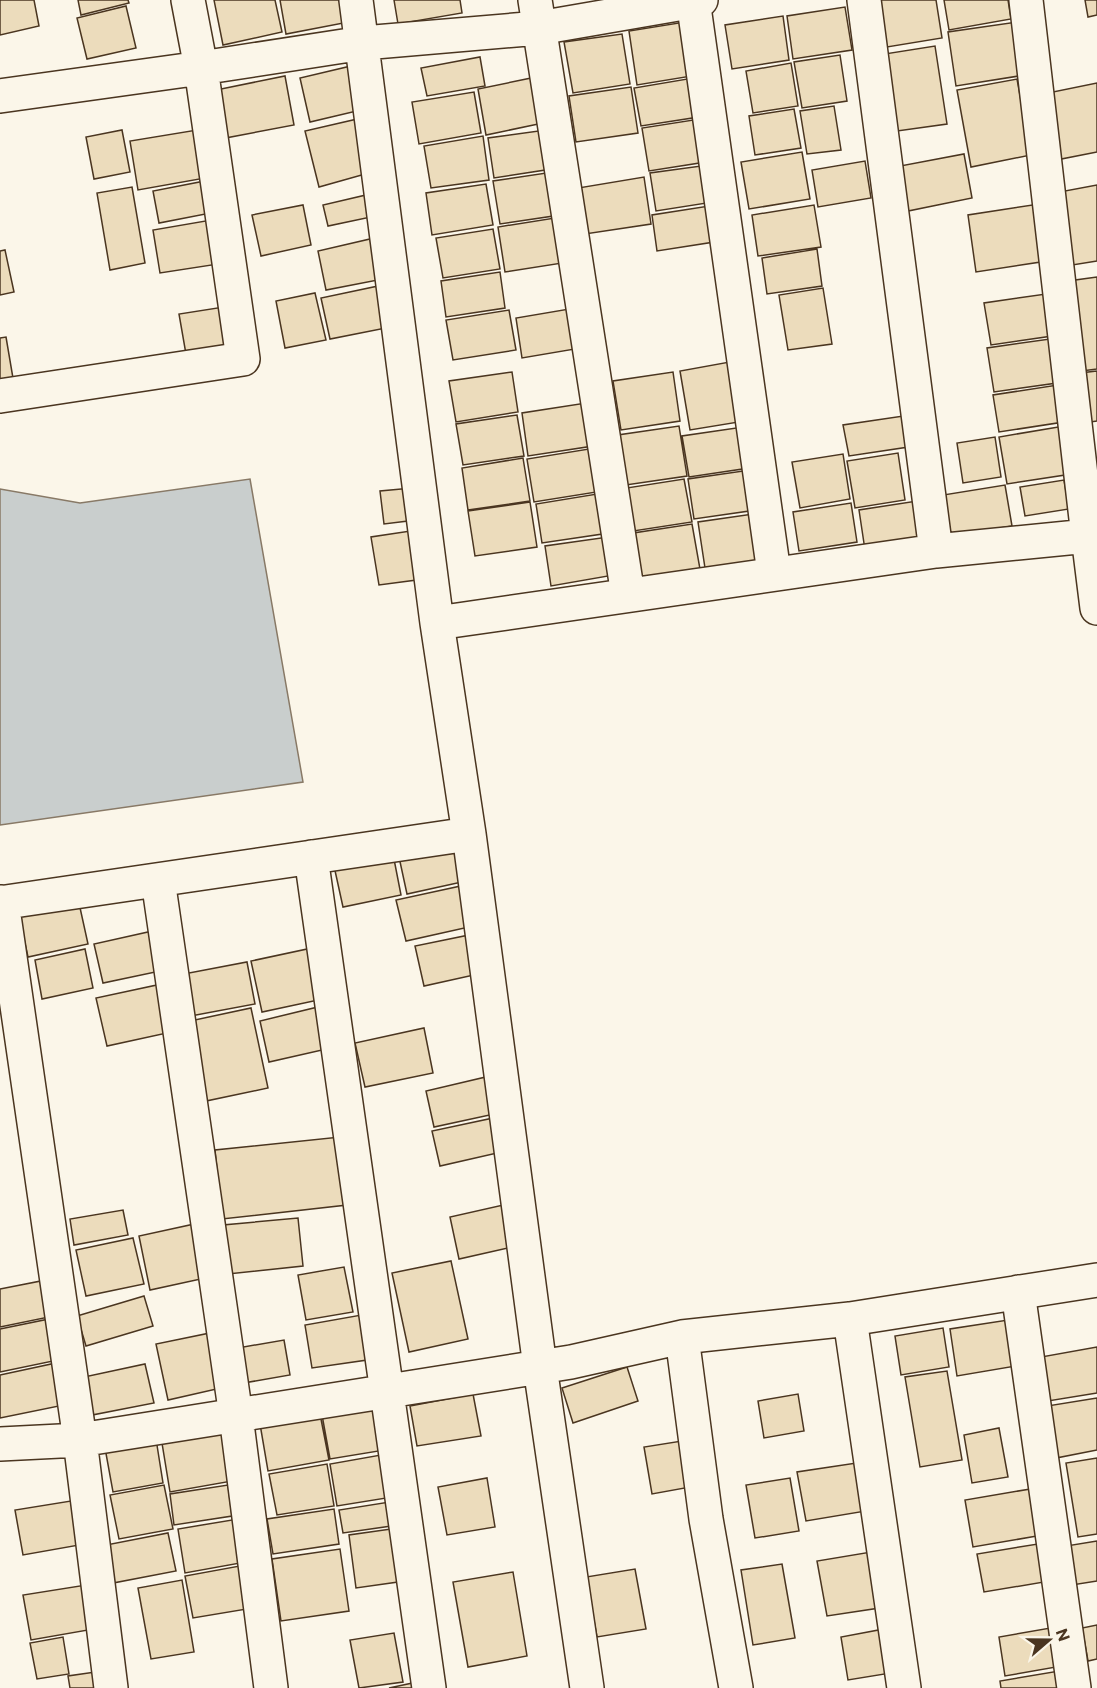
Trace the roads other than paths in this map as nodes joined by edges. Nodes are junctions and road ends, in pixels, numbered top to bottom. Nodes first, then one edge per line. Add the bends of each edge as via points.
1 (188, 0) edge
2 (356, 0) edge
3 (693, 0) edge
4 (701, 0) edge
5 (864, 0) edge
6 (1026, 0) edge
7 (537, 14) edge
8 (363, 43) junction
9 (201, 68) junction
10 (0, 96) edge
11 (0, 396) edge
12 (1092, 535) edge
13 (936, 551) junction
14 (774, 573) junction
15 (628, 595) junction
16 (1097, 608) edge
17 (437, 623) junction
18 (469, 834) junction
19 (311, 857) junction
20 (158, 880) junction
21 (1, 903) edge
22 (1097, 1280) edge
23 (1018, 1292) junction
24 (850, 1319) junction
25 (682, 1337) junction
26 (540, 1367) junction
27 (387, 1391) junction
28 (236, 1416) junction
29 (80, 1440) junction
30 (0, 1444) edge
31 (111, 1688) edge
32 (271, 1688) edge
33 (429, 1688) edge
34 (587, 1688) edge
35 (736, 1688) edge
36 (904, 1688) edge
37 (1074, 1688) edge

1 - 9 street
2 - 8 street
3 - 4 street
3 - 7 street
3 - 14 street
5 - 13 street
6 - 12 street
7 - 8 street
7 - 15 street
8 - 9 street
8 - 17 street
9 - 10 street
9 - 11 street via 243,359
12 - 13 street
12 - 16 street
13 - 14 street
14 - 15 street
15 - 17 street
17 - 18 street
18 - 19 street
18 - 26 street
19 - 20 street
19 - 27 street
20 - 21 street
20 - 28 street
21 - 29 street
22 - 23 street
23 - 24 street
23 - 37 street
24 - 25 street
24 - 36 street
25 - 26 street
25 - 35 street via 706,1519
26 - 27 street
26 - 34 street
27 - 28 street
27 - 33 street
28 - 29 street
28 - 32 street
29 - 30 street
29 - 31 street

